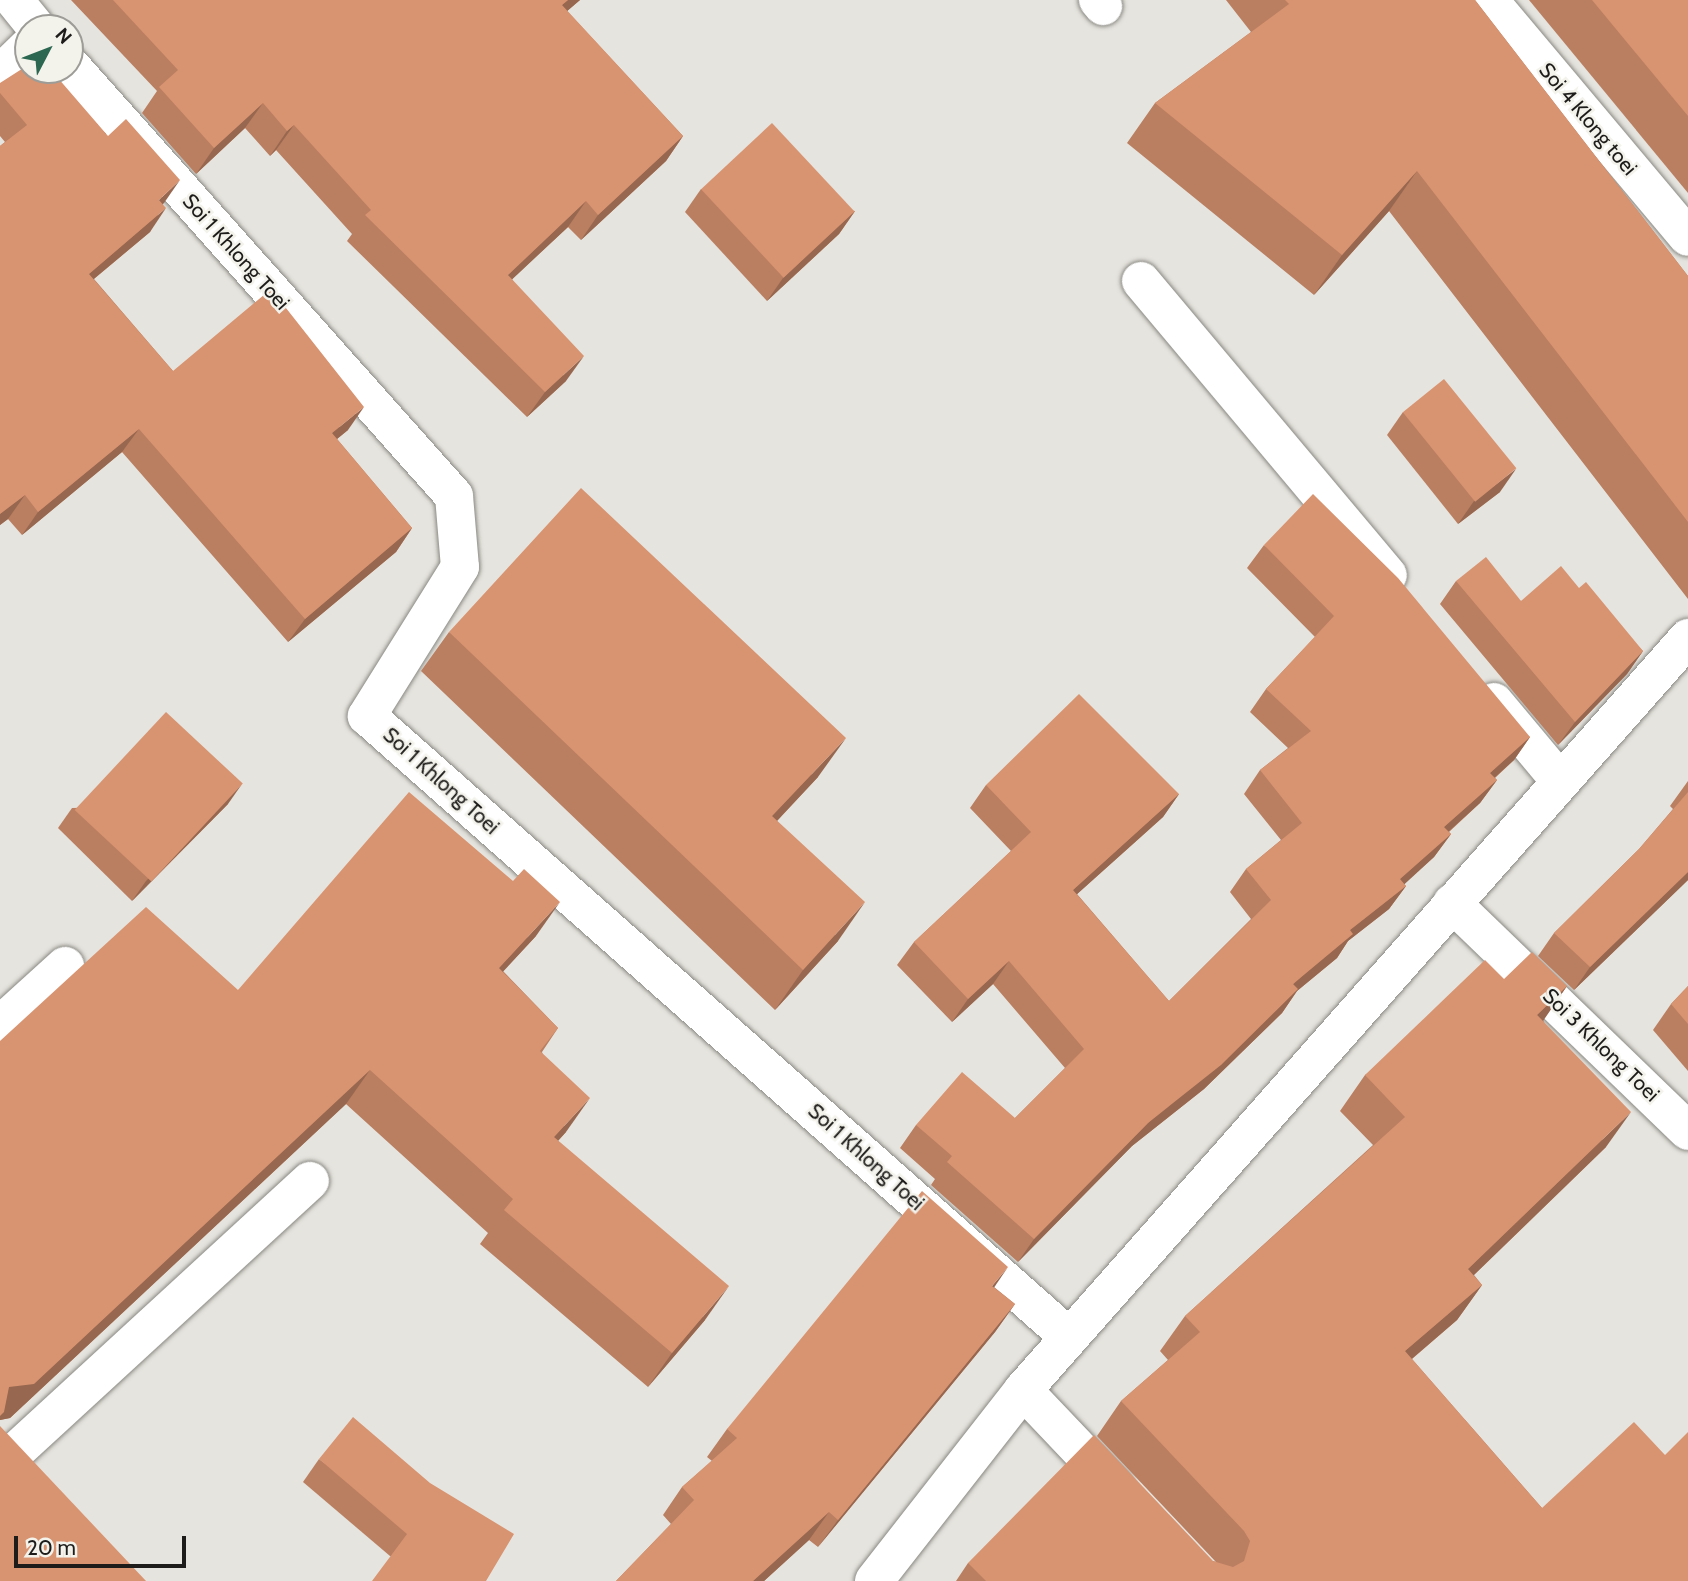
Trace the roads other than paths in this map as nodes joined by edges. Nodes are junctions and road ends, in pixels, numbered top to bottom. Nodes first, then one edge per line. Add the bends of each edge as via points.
1 (14, 0) edge
2 (1489, 0) edge
3 (26, 14) edge
4 (14, 60) edge
5 (0, 74) edge
6 (84, 81) edge
7 (1688, 237) edge
8 (1141, 281) dead end
9 (1411, 603) edge
10 (1688, 638) edge
11 (1473, 676) edge
12 (1560, 781) junction
13 (1452, 903) junction
14 (65, 966) dead end
15 (0, 1025) edge
16 (1682, 1111) edge
17 (310, 1181) dead end
18 (1069, 1337) junction
19 (1023, 1390) junction
20 (7, 1445) edge
21 (42, 1482) edge
22 (1137, 1511) edge
23 (874, 1581) edge

1 - 3 street
2 - 7 street, Soi 4 Klong toei
4 - 5 street
6 - 18 street, Soi 1 Khlong Toei via 453,496 460,567 367,716
8 - 9 street
10 - 12 street
11 - 12 street
12 - 13 street
13 - 16 street, Soi 3 Khlong Toei
13 - 18 street
14 - 15 street
17 - 20 street
18 - 19 street
19 - 22 street
19 - 23 street
20 - 21 street

